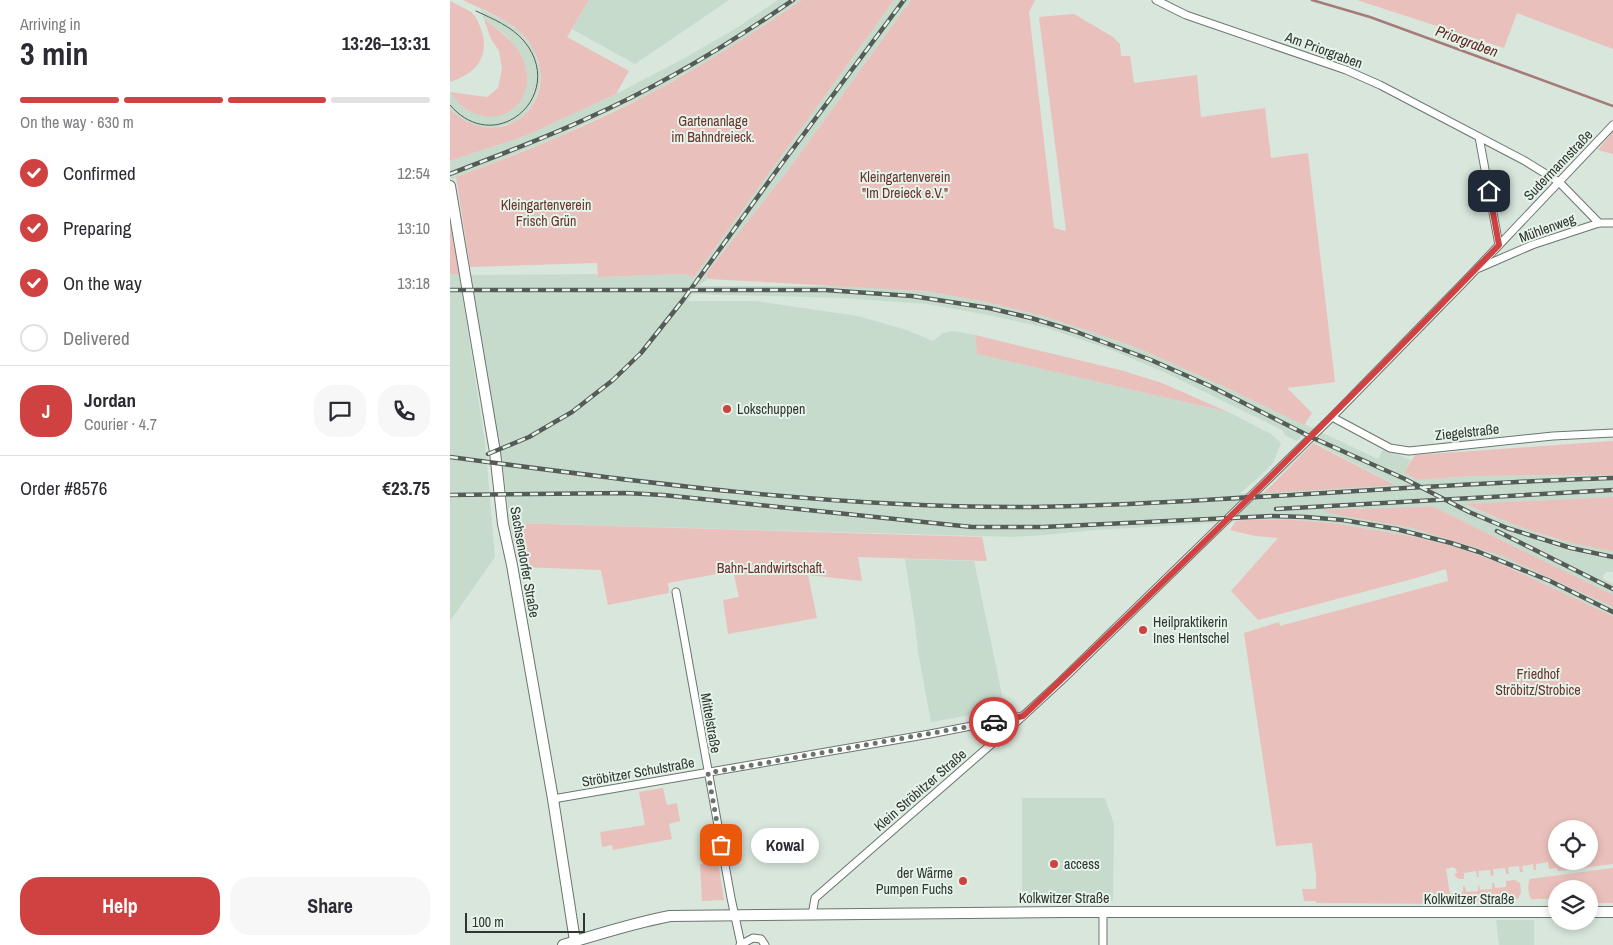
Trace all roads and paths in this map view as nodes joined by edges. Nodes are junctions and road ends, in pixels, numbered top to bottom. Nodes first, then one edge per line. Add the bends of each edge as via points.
1 (1156, 0) edge
2 (1613, 125) edge
3 (1479, 137) junction
4 (1559, 182) junction
5 (450, 186) edge
6 (1599, 223) junction
7 (1613, 223) edge
8 (1499, 245) junction
9 (1476, 269) junction
10 (1332, 417) junction
11 (1613, 433) edge
12 (676, 592) dead end
13 (1023, 716) junction
14 (708, 773) junction
15 (553, 799) junction
16 (1103, 912) junction
17 (1548, 912) edge
18 (1598, 912) edge
19 (1613, 912) edge
20 (812, 915) junction
21 (735, 916) junction
22 (576, 943) edge
23 (563, 945) edge
24 (741, 945) edge
25 (765, 945) edge
26 (1103, 945) edge

1 - 3 street, Am Priorgraben via 1186,15 1346,70
2 - 4 street, Sudermannstraße
3 - 4 street, Am Priorgraben
3 - 8 street
4 - 6 street, Mühlenweg
4 - 8 street, Sudermannstraße
5 - 15 main road, Sachsendorfer Straße via 495,452 503,524
6 - 7 street, Mühlenweg
6 - 9 street, Mühlenweg via 1532,245
8 - 9 street, Sudermannstraße
9 - 10 street, Sudermannstraße
10 - 11 street, Ziegelstraße via 1390,448 1409,451
10 - 13 street, Klein Ströbitzer Straße
12 - 14 street, Mittelstraße
13 - 14 street, Ströbitzer Schulstraße
13 - 20 street, Klein Ströbitzer Straße via 815,898
14 - 15 street, Ströbitzer Schulstraße
14 - 21 street, Mittelstraße
15 - 22 main road, Sachsendorfer Straße
16 - 17 main road, Kolkwitzer Straße
16 - 20 main road, Kolkwitzer Straße
16 - 26 street
18 - 19 main road
20 - 21 main road, Kolkwitzer Straße
21 - 22 main road, Kolkwitzer Straße via 670,916 643,921
21 - 24 street, Mittelstraße
22 - 23 main road, Kolkwitzer Straße
24 - 25 street via 752,938 761,939

